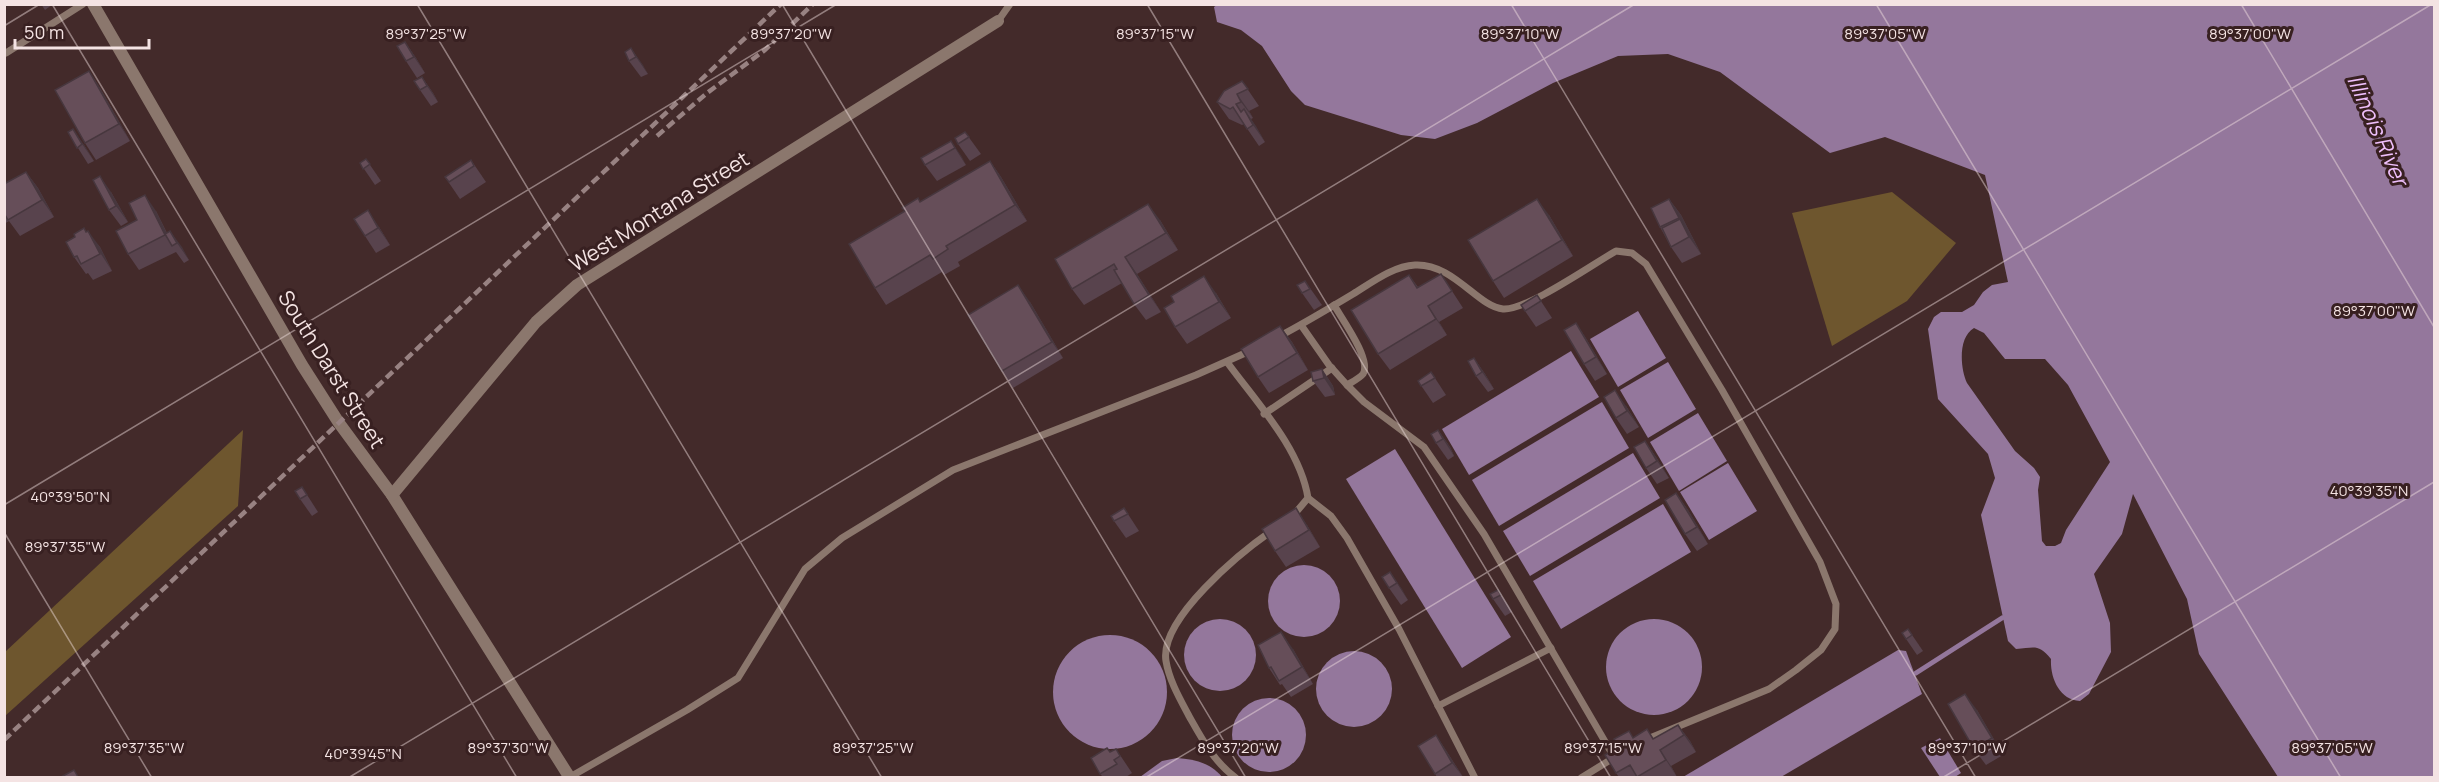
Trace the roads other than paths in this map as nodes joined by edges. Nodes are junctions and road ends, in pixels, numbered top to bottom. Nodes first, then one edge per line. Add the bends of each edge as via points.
1 (83, 4) edge
2 (93, 4) edge
3 (1010, 4) edge
4 (998, 21) joint
5 (6, 53) edge
6 (1334, 305) junction
7 (1301, 325) junction
8 (1272, 340) edge
9 (1263, 345) edge
10 (1227, 362) junction
11 (1332, 368) junction
12 (1347, 384) junction
13 (1264, 414) junction
14 (392, 495) junction
15 (1308, 498) junction
16 (1287, 520) edge
17 (1278, 526) edge
18 (1551, 648) junction
19 (1438, 706) junction
20 (1637, 745) edge
21 (570, 777) edge
22 (1236, 777) edge
23 (1475, 777) edge
24 (1581, 777) edge

1 - 5 lane
2 - 14 street, South Darst Street via 302,365
3 - 4 lane
4 - 14 street, West Montana Street via 577,285 536,322
6 - 7 lane
6 - 12 lane via 1365,365 1362,374
6 - 20 lane via 1381,277 1415,265 1433,267 1457,279 1502,309 1525,304 1616,251 1632,253 1646,264 1815,552 1836,604 1835,629 1821,650 1769,689
7 - 8 lane
7 - 11 lane
9 - 10 lane
10 - 13 lane
10 - 21 lane via 953,470 842,538 805,569 738,678
11 - 12 lane
11 - 13 lane
12 - 18 lane via 1364,402 1424,447 1484,534
13 - 15 lane via 1294,455 1305,479
14 - 21 street, South Darst Street
15 - 16 lane
15 - 19 lane via 1331,516 1347,538
17 - 22 lane via 1222,571 1186,609 1168,639 1166,660 1179,697 1209,752
18 - 19 lane
18 - 24 lane via 1617,755
19 - 23 lane

